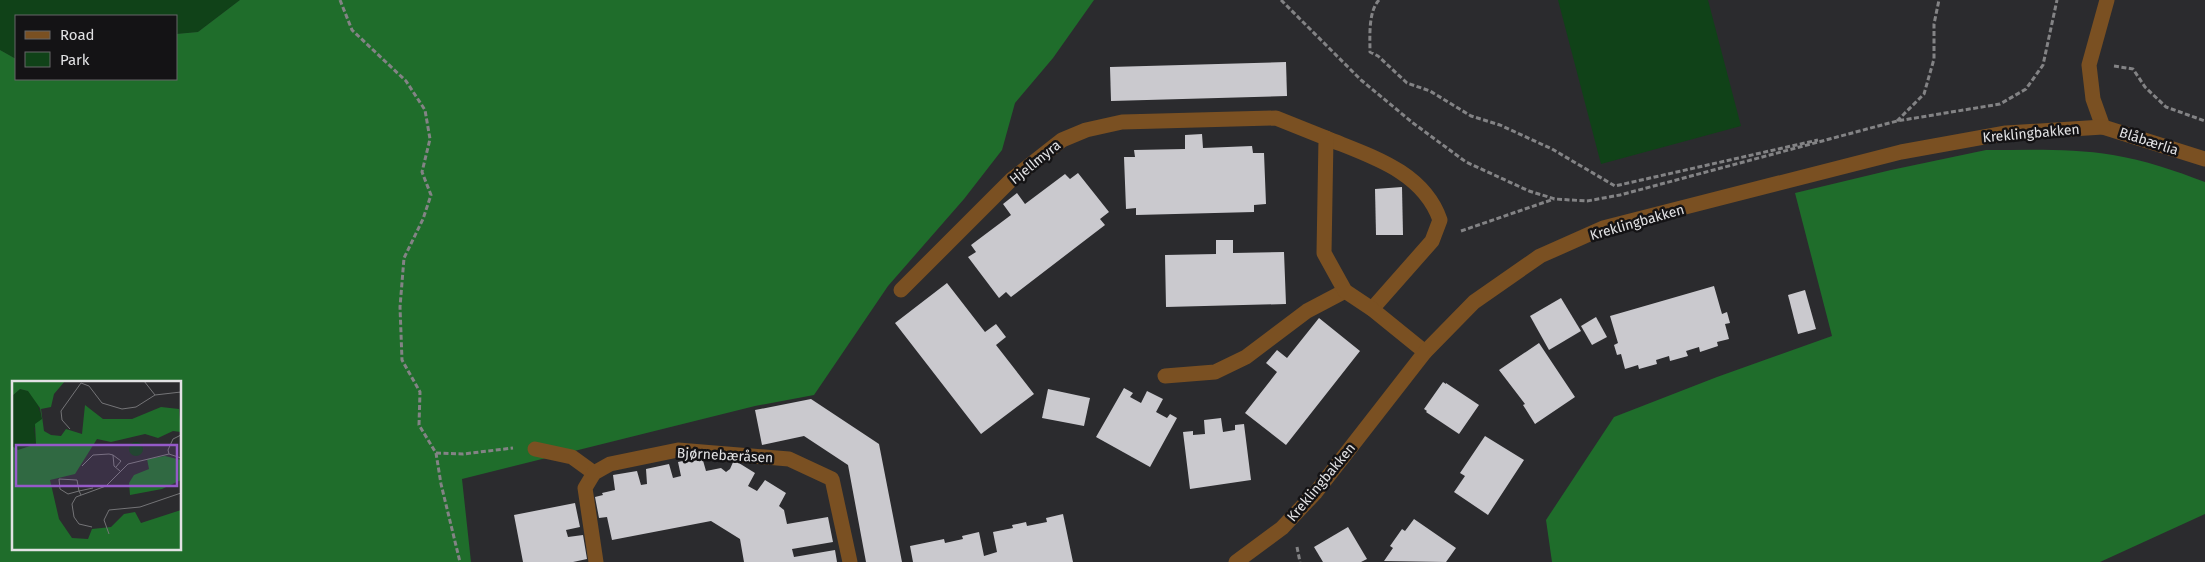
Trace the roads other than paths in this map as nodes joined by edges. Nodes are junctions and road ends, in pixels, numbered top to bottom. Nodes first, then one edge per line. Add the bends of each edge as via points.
1 (2107, 0) edge
2 (2103, 127) junction
3 (1326, 138) junction
4 (2205, 159) edge
5 (901, 290) dead end
6 (1345, 291) junction
7 (1372, 309) junction
8 (1425, 352) junction
9 (1165, 376) dead end
10 (535, 449) road end
11 (594, 473) junction
12 (596, 562) edge
13 (850, 562) edge
14 (1236, 562) edge

1 - 2 street, Blåbærlia via 2089,65 2093,99
2 - 4 street, Blåbærlia
2 - 8 street, Kreklingbakken via 2006,133 1902,152 1603,228 1540,256 1474,302
3 - 5 street, Hjellmyra via 1276,118 1122,122 1086,130 1062,140 1012,180
3 - 6 street via 1324,253
3 - 7 street, Hjellmyra via 1388,163 1424,191 1435,205 1440,220 1432,241
6 - 7 street
6 - 9 street via 1307,311 1246,357 1215,372
7 - 8 street
8 - 14 street, Kreklingbakken via 1316,492 1282,528
10 - 11 street via 572,457
11 - 12 street via 585,488
11 - 13 street, Bjørnebæråsen via 610,464 678,450 789,459 832,479

